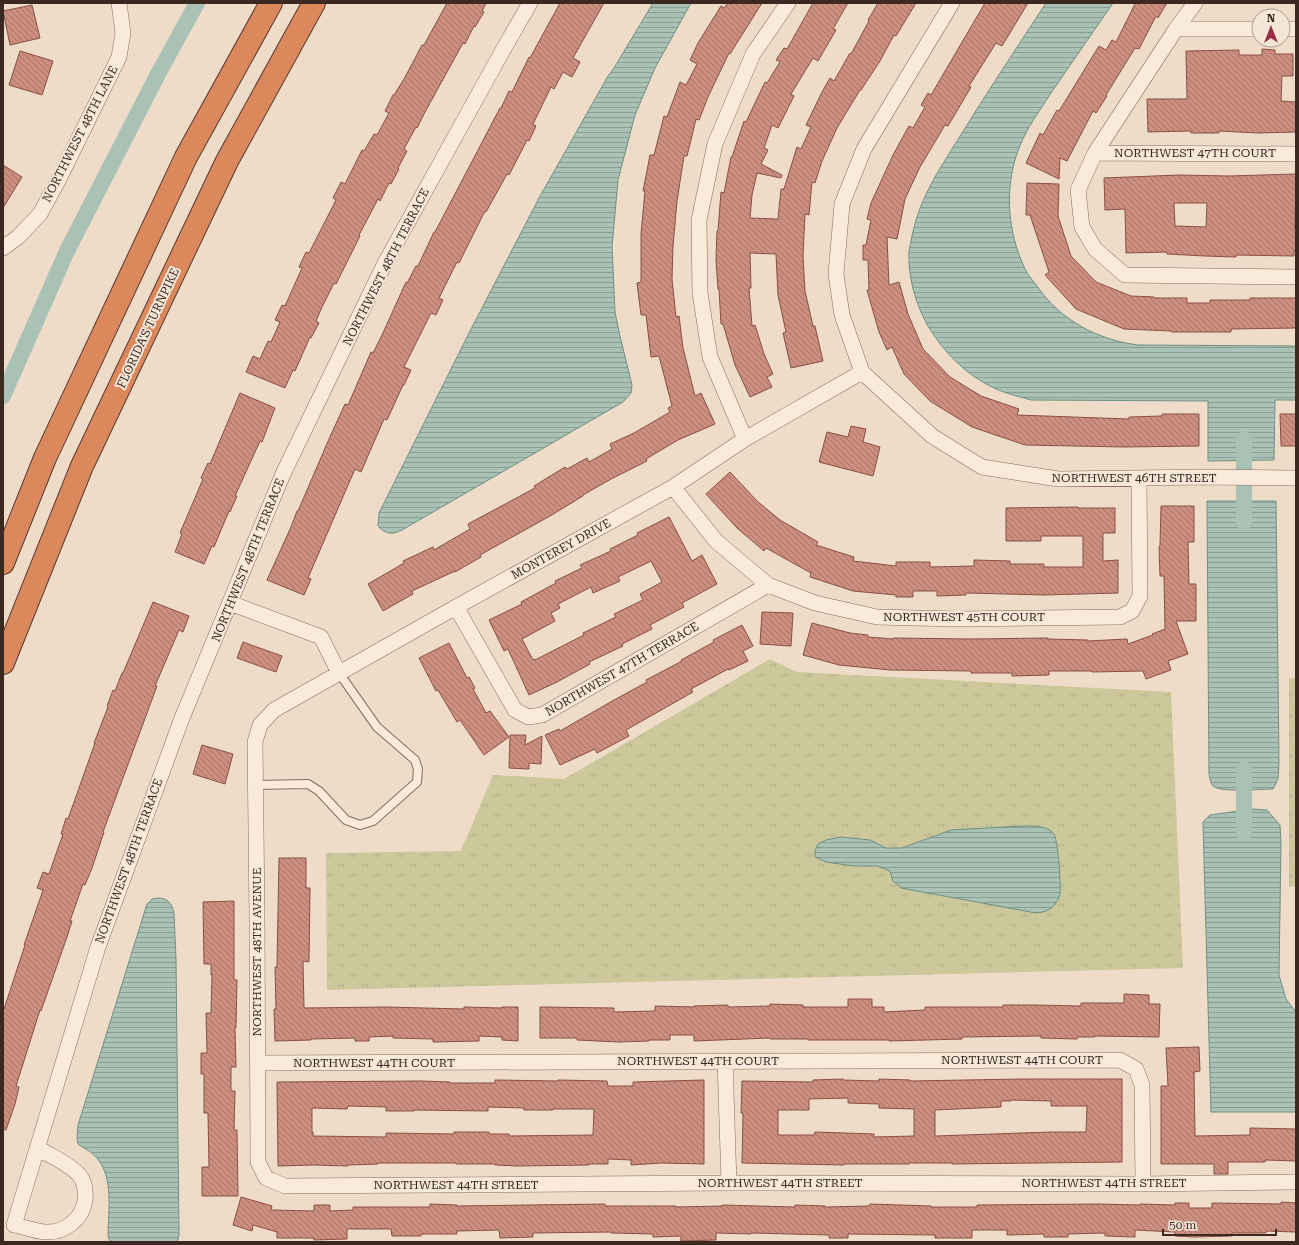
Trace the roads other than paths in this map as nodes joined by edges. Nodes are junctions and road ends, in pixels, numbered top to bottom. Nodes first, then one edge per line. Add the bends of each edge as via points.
1 (118, 3) edge
2 (271, 3) edge
3 (314, 3) edge
4 (530, 3) edge
5 (788, 3) edge
6 (952, 3) edge
7 (1195, 3) edge
8 (1251, 29) edge
9 (1176, 30) junction
10 (1094, 153) junction
11 (1296, 154) edge
12 (3, 248) edge
13 (1296, 277) edge
14 (862, 372) junction
15 (745, 438) junction
16 (1139, 478) junction
17 (1296, 478) edge
18 (673, 487) junction
19 (3, 563) edge
20 (768, 585) junction
21 (230, 603) junction
22 (456, 607) junction
23 (3, 663) edge
24 (339, 673) junction
25 (260, 725) joint
26 (255, 785) junction
27 (725, 1061) junction
28 (257, 1063) junction
29 (38, 1148) junction
30 (266, 1178) joint
31 (1296, 1182) edge
32 (729, 1183) junction
33 (1143, 1184) junction

1 - 12 street, NORTHWEST 48TH LANE via 123,33 119,57 40,214 18,238
2 - 19 highway via 186,157 44,458
3 - 23 highway, FLORIDA'S TURNPIKE via 227,161 82,466
4 - 21 street, NORTHWEST 48TH TERRACE via 384,265 283,474
5 - 15 street via 753,54 715,144 699,220 700,293 710,357
6 - 14 street via 864,150 842,204 836,274 842,315
7 - 9 street
8 - 9 street
9 - 10 street
10 - 11 street, NORTHWEST 47TH COURT
10 - 13 street via 1078,190 1082,227 1095,250 1125,275
14 - 15 street, MONTEREY DRIVE
14 - 16 street, NORTHWEST 46TH STREET via 932,436 982,468 1058,479
15 - 18 street, MONTEREY DRIVE
16 - 17 street, NORTHWEST 46TH STREET
16 - 20 street, NORTHWEST 45TH COURT via 1140,596 1132,611 1120,617 877,617 815,603
18 - 20 street, NORTHWEST 45TH COURT via 716,541
18 - 22 street, MONTEREY DRIVE
20 - 22 street, NORTHWEST 47TH TERRACE via 542,715 528,717 515,710
21 - 24 street via 321,637
21 - 29 street, NORTHWEST 48TH TERRACE via 182,718 98,947
22 - 24 street, MONTEREY DRIVE
24 - 25 street, MONTEREY DRIVE via 274,710
24 - 26 lane via 377,727 415,760 418,769 417,782 373,821 360,825 346,820 319,791 308,784
25 - 26 street, NORTHWEST 48TH AVENUE via 255,742
26 - 28 street, NORTHWEST 48TH AVENUE
27 - 28 street, NORTHWEST 44TH COURT
27 - 32 street
27 - 33 street, NORTHWEST 44TH COURT via 1120,1060 1136,1069 1142,1085
28 - 30 street, NORTHWEST 48TH AVENUE via 258,1162
29 - 29 street, NORTHWEST 48TH TERRACE via 14,1225 45,1232 57,1231 77,1220 83,1211 86,1192 80,1176
30 - 32 street, NORTHWEST 44TH STREET via 285,1186
31 - 33 street, NORTHWEST 44TH STREET
32 - 33 street, NORTHWEST 44TH STREET

